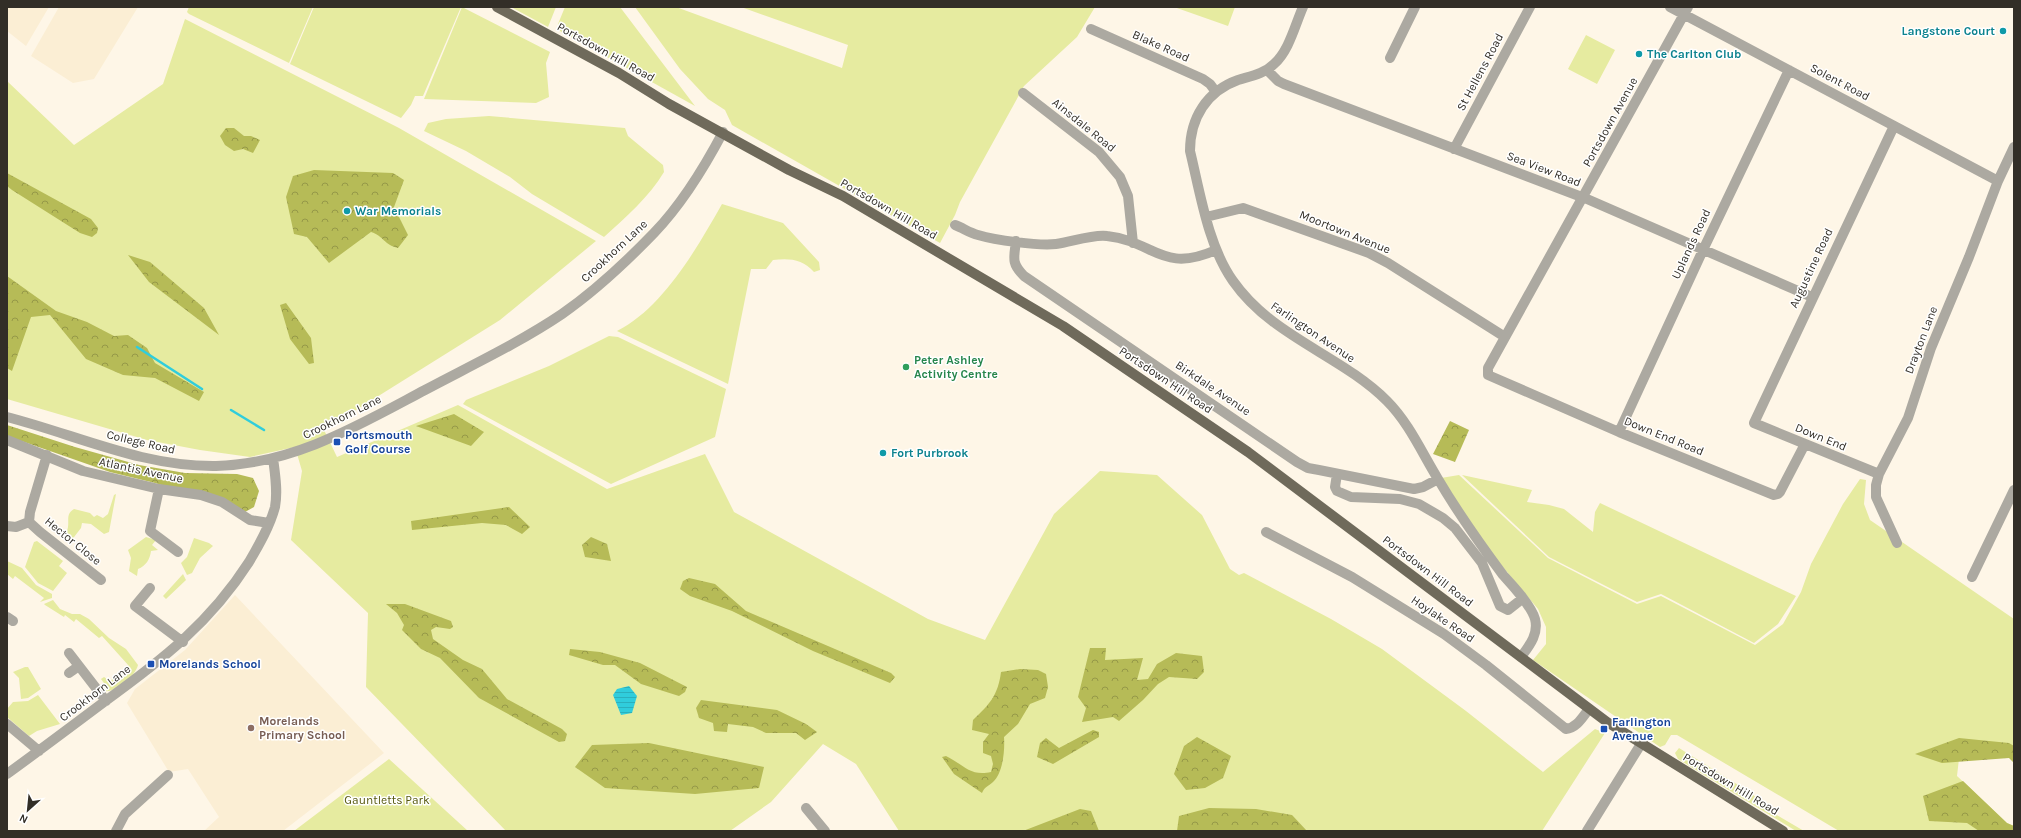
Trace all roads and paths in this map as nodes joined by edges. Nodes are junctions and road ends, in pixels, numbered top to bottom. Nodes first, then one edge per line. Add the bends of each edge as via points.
1 (497, 7) edge
2 (1303, 7) edge
3 (1415, 7) edge
4 (1530, 7) edge
5 (1670, 7) edge
6 (1686, 11) edge
7 (1091, 29) dead end
8 (1390, 58) dead end
9 (1267, 70) junction
10 (1789, 70) junction
11 (1216, 92) junction
12 (1024, 107) dead end
13 (1894, 126) junction
14 (723, 132) junction
15 (2014, 147) edge
16 (1454, 148) junction
17 (1998, 181) junction
18 (1583, 198) junction
19 (1206, 217) junction
20 (955, 225) dead end
21 (1016, 241) junction
22 (1133, 242) junction
23 (1216, 250) junction
24 (1702, 250) junction
25 (1812, 297) junction
26 (1505, 337) junction
27 (1488, 375) joint
28 (7, 417) edge
29 (1754, 423) joint
30 (1619, 432) junction
31 (7, 440) edge
32 (1806, 444) junction
33 (47, 455) junction
34 (273, 458) junction
35 (1337, 474) junction
36 (1879, 474) junction
37 (1438, 479) junction
38 (159, 489) junction
39 (2014, 490) edge
40 (29, 522) junction
41 (268, 523) junction
42 (7, 526) edge
43 (1266, 532) dead end
44 (1897, 543) dead end
45 (178, 552) dead end
46 (1972, 577) dead end
47 (101, 580) dead end
48 (150, 588) dead end
49 (1522, 599) junction
50 (182, 642) junction
51 (69, 653) dead end
52 (1521, 657) junction
53 (78, 666) junction
54 (69, 673) dead end
55 (106, 701) junction
56 (1589, 709) junction
57 (7, 724) edge
58 (1641, 744) junction
59 (39, 751) junction
60 (7, 774) edge
61 (168, 775) dead end
62 (806, 808) dead end
63 (116, 831) edge
64 (825, 831) edge
65 (1587, 831) edge
66 (1783, 831) edge

1 - 14 main road, Portsdown Hill Road
2 - 9 street, Farlington Avenue via 1282,55
3 - 8 street
4 - 16 street, St Hellens Road
5 - 6 street, Solent Road
6 - 10 street, Solent Road
6 - 18 street, Portsdown Avenue
7 - 11 street, Blake Road via 1203,79
9 - 11 street, Farlington Avenue via 1237,80
9 - 16 street, Sea View Road via 1284,84
10 - 13 street, Solent Road
10 - 24 street, Uplands Road
11 - 19 street, Farlington Avenue via 1194,119 1190,140 1190,150
12 - 22 street, Ainsdale Road via 1027,96 1099,152 1120,177 1128,196
13 - 17 street, Solent Road
13 - 25 street, Augustine Road
14 - 34 street, Crookhorn Lane via 700,172 656,232 602,282 562,314 350,430 306,449
14 - 52 main road, Portsdown Hill Road via 789,170 843,196 1063,326 1248,452
15 - 17 street, Drayton Lane
16 - 18 street, Sea View Road
17 - 36 street, Drayton Lane via 1931,348 1908,418
18 - 24 street, Sea View Road
18 - 26 street, Portsdown Avenue
19 - 23 street, Farlington Avenue
19 - 26 street, Moortown Avenue via 1243,208 1369,253
20 - 21 street via 978,235
21 - 22 street via 1054,244 1105,235
21 - 35 street, Birkdale Avenue via 1014,260 1016,268 1024,276 1297,462 1308,468
22 - 23 street via 1165,257 1178,259 1203,256
23 - 37 street, Farlington Avenue via 1233,281 1264,315 1366,384 1388,402 1410,432
24 - 25 street, Sea View Road
24 - 30 street, Uplands Road
25 - 29 street, Augustine Road
26 - 27 street, Portsdown Avenue via 1488,368
27 - 30 street, Down End Road
28 - 34 street, College Road via 123,453 161,461 215,466
29 - 32 street, Down End
30 - 32 street, Down End Road via 1774,495 1780,492
31 - 33 street, Atlantis Avenue
32 - 36 street, Down End
33 - 38 street, Atlantis Avenue via 83,471
33 - 40 street, Hector Close
34 - 41 street, Crookhorn Lane via 276,477 275,506
35 - 37 street, Birkdale Avenue via 1414,489
35 - 49 street via 1335,487 1340,494 1400,499 1430,509 1454,528 1482,563 1500,606 1508,610
36 - 44 street, Drayton Lane via 1876,497
37 - 49 street, Farlington Avenue via 1477,540
38 - 41 street, Atlantis Avenue via 201,495 222,502 250,520
38 - 45 street via 150,531
39 - 46 street
40 - 42 street, Hector Close via 16,527
40 - 47 street, Hector Close
41 - 50 street, Crookhorn Lane via 261,541 236,581 200,625
43 - 56 street, Hoylake Road via 1358,580 1438,630 1566,729 1572,729
48 - 50 street via 135,606
49 - 52 street, Farlington Avenue via 1535,619 1536,628 1530,645
50 - 55 street, Crookhorn Lane
51 - 53 street
52 - 56 main road, Portsdown Hill Road
53 - 54 street
53 - 55 street
55 - 59 street, Crookhorn Lane
56 - 58 main road, Portsdown Hill Road
57 - 59 street
58 - 65 street
58 - 66 main road, Portsdown Hill Road
59 - 60 street, Crookhorn Lane
61 - 63 street via 125,814
62 - 64 street

